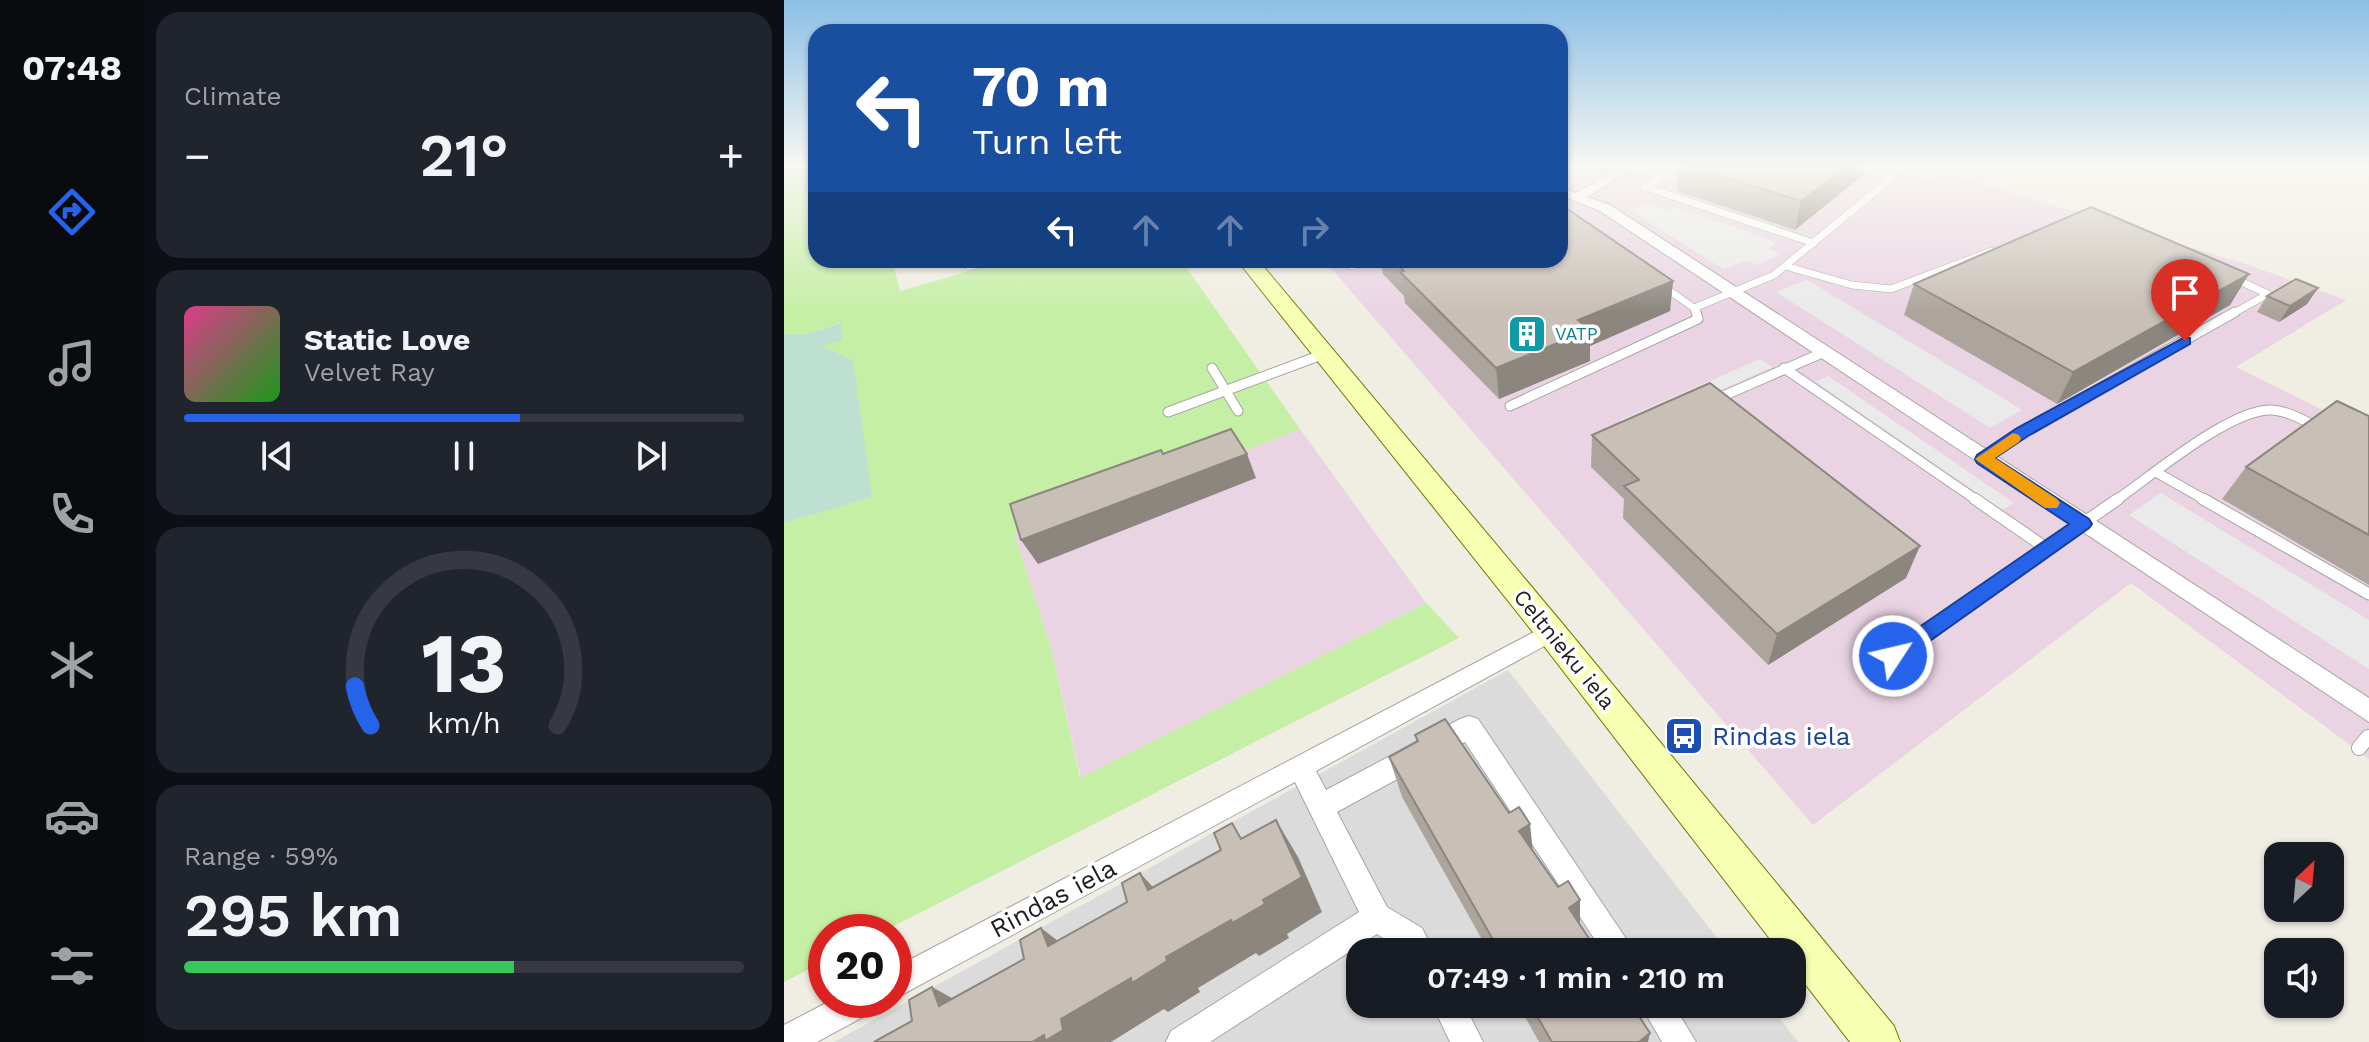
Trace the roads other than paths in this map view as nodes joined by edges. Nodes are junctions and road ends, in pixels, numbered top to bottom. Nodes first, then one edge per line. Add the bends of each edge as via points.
1 (1616, 216) edge
2 (1731, 216) edge
3 (1847, 216) edge
4 (1814, 243) junction
5 (2007, 245) edge
6 (1785, 266) junction
7 (1254, 268) edge
8 (2226, 275) edge
9 (1656, 280) edge
10 (1733, 293) junction
11 (1694, 308) junction
12 (1822, 353) junction
13 (1324, 354) junction
14 (1212, 368) dead end
15 (1784, 368) junction
16 (1226, 391) junction
17 (1510, 406) dead end
18 (1699, 407) edge
19 (1238, 411) dead end
20 (1168, 412) dead end
21 (2326, 432) edge
22 (1983, 459) junction
23 (2156, 472) junction
24 (2082, 524) junction
25 (2046, 548) junction
26 (2369, 594) edge
27 (1551, 632) junction
28 (1893, 656) dead end
29 (2369, 711) edge
30 (2369, 736) edge
31 (2359, 748) dead end
32 (1300, 766) junction
33 (1321, 807) junction
34 (1377, 917) junction
35 (1412, 938) edge
36 (1611, 938) edge
37 (912, 974) edge
38 (830, 1018) edge
39 (1454, 1018) edge
40 (1664, 1018) edge
41 (785, 1042) edge
42 (1182, 1042) edge
43 (1467, 1042) edge
44 (1680, 1042) edge
45 (1878, 1042) edge

1 - 10 street
2 - 4 lane
3 - 4 lane
4 - 6 lane
5 - 6 lane via 1891,289 1852,285
6 - 10 lane
7 - 13 street, Celtnieku iela
8 - 22 lane via 2268,294
9 - 11 lane
10 - 11 lane
10 - 12 street
11 - 17 lane via 1698,319
12 - 15 lane
12 - 22 street
13 - 16 lane
13 - 27 street, Celtnieku iela
14 - 16 lane
15 - 18 lane
15 - 25 lane
16 - 19 lane
16 - 20 lane
21 - 23 lane via 2284,411 2259,409 2223,426
22 - 24 street
23 - 24 lane
23 - 26 lane
24 - 25 lane
24 - 29 street
25 - 28 lane
27 - 32 street, Rindas iela
27 - 45 street, Celtnieku iela
30 - 31 lane
32 - 33 street
32 - 37 street, Rindas iela
33 - 34 street
33 - 36 street via 1469,727
34 - 35 street
34 - 42 street
38 - 41 street
39 - 43 street
40 - 44 street

